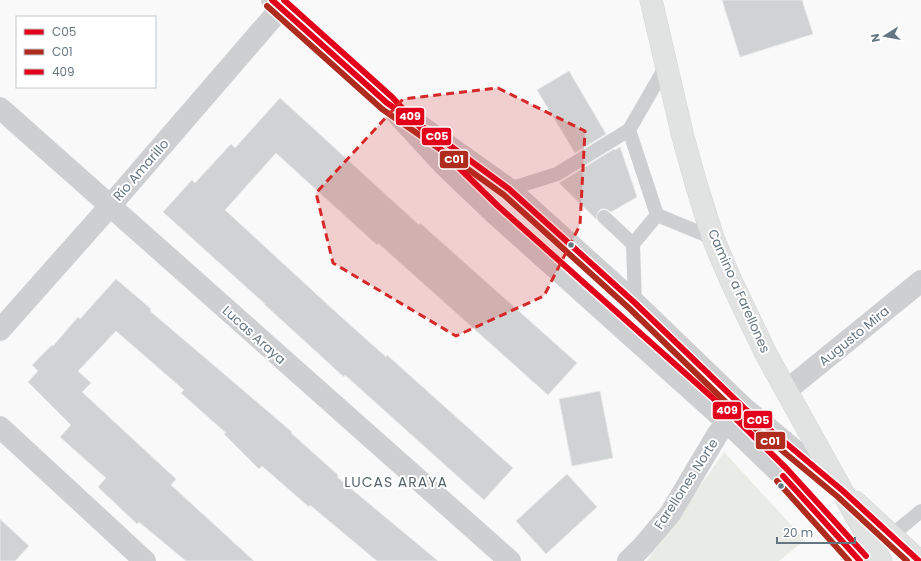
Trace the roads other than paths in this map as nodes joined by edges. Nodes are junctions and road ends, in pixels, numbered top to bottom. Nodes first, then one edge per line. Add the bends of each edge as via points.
1 (651, 0) edge
2 (277, 4) edge
3 (666, 66) junction
4 (387, 103) junction
5 (0, 108) edge
6 (629, 130) junction
7 (509, 189) junction
8 (110, 206) junction
9 (657, 215) junction
10 (604, 217) dead end
11 (713, 238) junction
12 (633, 244) junction
13 (921, 281) edge
14 (635, 303) junction
15 (0, 330) edge
16 (787, 390) junction
17 (744, 408) junction
18 (727, 422) junction
19 (0, 427) edge
20 (843, 491) junction
21 (921, 511) edge
22 (892, 535) junction
23 (145, 561) edge
24 (510, 561) edge
25 (628, 561) edge
26 (860, 561) edge
27 (881, 561) edge
28 (919, 561) edge

1 - 3 main road, Camino a Farellones
2 - 4 street
2 - 8 street, Río Amarillo
3 - 6 lane
3 - 11 main road, Camino a Farellones via 687,152
4 - 7 street
4 - 18 street via 443,164 493,212
5 - 8 street, Lucas Araya
6 - 7 lane via 561,177
6 - 9 lane
7 - 14 street
8 - 15 street, Río Amarillo
8 - 24 street, Lucas Araya
9 - 11 lane
9 - 12 lane
10 - 12 lane
11 - 16 main road, Camino a Farellones via 766,354
12 - 14 lane
13 - 16 street, Augusto Mira
14 - 17 street
16 - 20 main road, Camino a Farellones
17 - 18 street, Farellones Norte
17 - 20 street
18 - 25 street, Farellones Norte via 670,514
18 - 26 street via 781,474
19 - 23 street
20 - 22 main road
20 - 27 main road, Camino a Farellones
21 - 22 lane
22 - 28 main road

